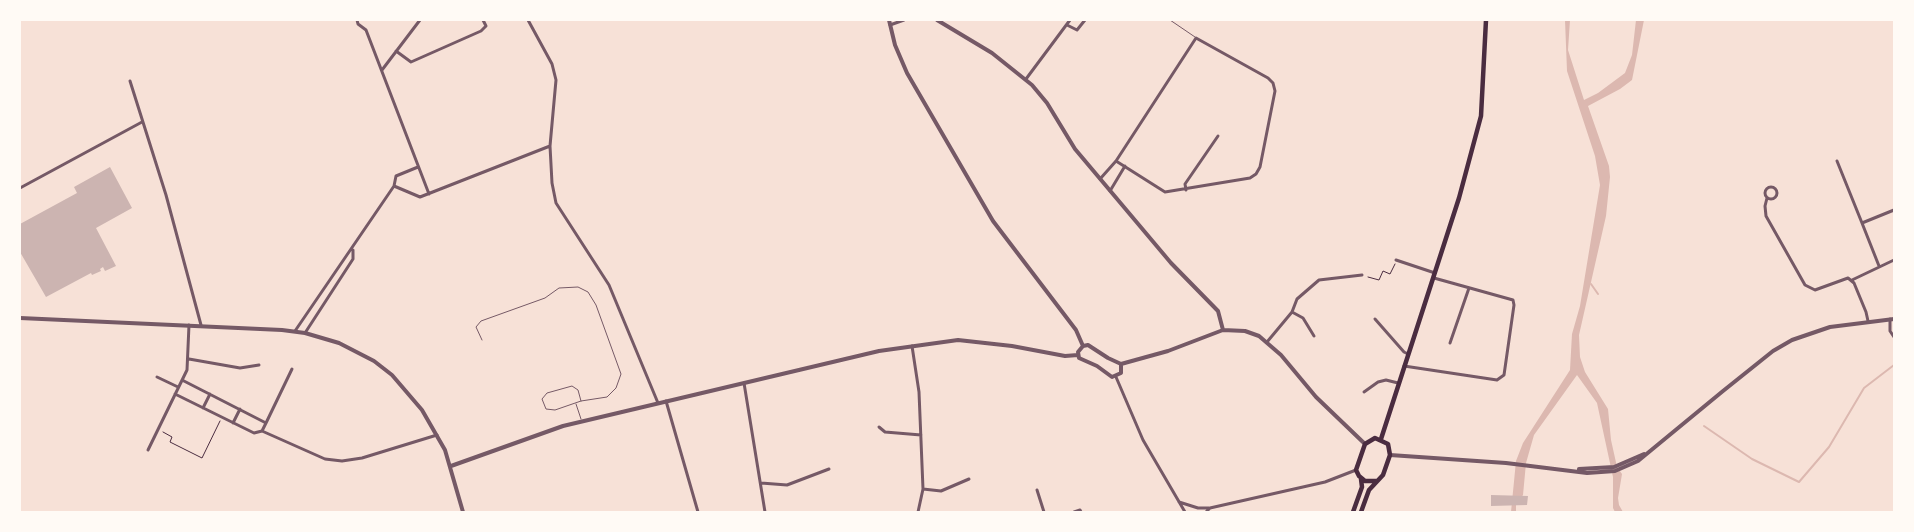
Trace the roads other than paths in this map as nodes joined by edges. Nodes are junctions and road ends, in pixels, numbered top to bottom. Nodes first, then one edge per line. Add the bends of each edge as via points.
1 (357, 20) edge
2 (420, 20) edge
3 (483, 20) edge
4 (528, 20) edge
5 (904, 20) edge
6 (937, 20) edge
7 (1070, 20) edge
8 (1085, 20) edge
9 (1170, 20) edge
10 (1488, 20) edge
11 (890, 22) edge
12 (1066, 25) junction
13 (1196, 38) junction
14 (396, 51) junction
15 (382, 70) junction
16 (1026, 79) junction
17 (130, 81) dead end
18 (142, 122) junction
19 (1218, 136) dead end
20 (550, 146) junction
21 (1116, 161) junction
22 (1837, 162) dead end
23 (418, 166) junction
24 (1125, 166) junction
25 (1100, 179) junction
26 (394, 186) junction
27 (20, 188) edge
28 (1186, 190) junction
29 (1110, 191) junction
30 (429, 194) junction
31 (1767, 198) junction
32 (1894, 210) edge
33 (1862, 223) junction
34 (353, 250) junction
35 (1396, 260) road end
36 (1894, 260) edge
37 (1879, 266) junction
38 (1362, 275) road end
39 (1434, 276) junction
40 (1852, 280) junction
41 (1468, 288) junction
42 (1292, 312) junction
43 (20, 318) edge
44 (1375, 319) dead end
45 (1892, 319) edge
46 (1868, 321) junction
47 (189, 325) junction
48 (201, 325) junction
49 (1223, 330) junction
50 (295, 331) junction
51 (305, 333) junction
52 (1314, 336) dead end
53 (1894, 336) edge
54 (482, 340) dead end
55 (1267, 342) junction
56 (1450, 343) dead end
57 (912, 346) junction
58 (1083, 346) junction
59 (1408, 354) junction
60 (1078, 355) junction
61 (189, 359) junction
62 (1122, 364) junction
63 (258, 365) dead end
64 (1404, 366) junction
65 (292, 369) dead end
66 (156, 377) dead end
67 (1116, 377) junction
68 (182, 380) junction
69 (744, 383) junction
70 (1398, 383) junction
71 (178, 387) junction
72 (1364, 392) dead end
73 (175, 394) junction
74 (210, 394) junction
75 (581, 401) junction
76 (666, 402) junction
77 (576, 403) junction
78 (658, 403) junction
79 (203, 408) junction
80 (240, 409) junction
81 (582, 421) junction
82 (233, 423) junction
83 (266, 423) junction
84 (879, 427) dead end
85 (262, 431) junction
86 (437, 435) junction
87 (921, 435) junction
88 (1381, 439) junction
89 (1365, 444) junction
90 (148, 450) dead end
91 (1390, 454) junction
92 (451, 466) junction
93 (829, 469) dead end
94 (1356, 470) junction
95 (969, 479) dead end
96 (1361, 479) junction
97 (1377, 481) junction
98 (761, 483) junction
99 (923, 489) junction
100 (1037, 490) dead end
101 (1179, 502) junction
102 (1210, 508) junction
103 (464, 512) edge
104 (698, 512) edge
105 (765, 512) edge
106 (918, 512) edge
107 (1044, 512) edge
108 (1074, 512) edge
109 (1081, 512) edge
110 (1185, 512) edge
111 (1206, 512) edge
112 (1353, 512) edge
113 (1361, 512) edge

1 - 15 street via 366,30
2 - 14 street
3 - 14 street via 486,26 481,31 411,62
4 - 20 street via 552,64 556,80
5 - 11 street
6 - 16 street via 992,53
7 - 12 street
8 - 12 street via 1077,30
9 - 13 lane
10 - 39 main road via 1481,116
11 - 58 street via 895,45 907,73 993,221 1076,330
12 - 16 street
13 - 21 street
13 - 28 street via 1268,78 1274,83 1274,91 1256,174 1250,178
14 - 15 street
15 - 23 street
16 - 25 street via 1047,103 1070,142
17 - 18 street
18 - 27 street
18 - 48 street via 166,194
19 - 28 street via 1185,184
20 - 30 street
20 - 78 street via 556,203 609,285
21 - 24 street
21 - 25 street
22 - 33 street
23 - 26 street via 396,176
23 - 30 street
24 - 28 street via 1161,190
24 - 29 street
25 - 29 street
26 - 30 street via 416,197
26 - 34 street
29 - 49 street via 1218,311
31 - 31 street via 1775,197 1774,188 1765,189
31 - 40 street via 1766,216 1808,288 1814,290 1844,279
32 - 33 street
33 - 37 street
34 - 50 street via 347,254
34 - 51 street via 353,258
35 - 39 street
36 - 37 street
37 - 40 street
38 - 42 street via 1319,280 1297,300
39 - 41 street
39 - 59 main road
40 - 46 street
41 - 56 street
41 - 64 street via 1508,297 1514,302 1502,377 1494,379
42 - 52 street via 1303,318
42 - 55 street
43 - 47 street
44 - 59 street
45 - 46 street
45 - 53 street via 1890,331
46 - 91 street via 1807,334 1783,346 1638,461 1622,466 1587,473
47 - 48 street
47 - 61 street
48 - 50 street
49 - 55 street via 1245,331
49 - 62 street
50 - 51 street
51 - 86 street via 338,343 374,361 405,389
54 - 75 lane via 476,327 481,321 546,298 559,288 578,287 588,292 596,304 621,374 616,388 607,397
55 - 89 street via 1336,419
57 - 60 street via 941,341 981,341 1065,356
57 - 69 street
57 - 87 street
58 - 60 street via 1079,348
58 - 62 street via 1088,345
59 - 64 main road
60 - 67 street via 1081,360
61 - 63 street via 240,368
61 - 68 street
62 - 67 street via 1122,370
64 - 70 main road
65 - 83 street
66 - 71 street
67 - 101 street via 1143,440
68 - 71 street
68 - 74 street
69 - 76 street
69 - 98 street
70 - 72 street via 1378,382
70 - 88 main road
71 - 73 street
73 - 79 street
73 - 90 street
74 - 79 street
74 - 80 street
75 - 77 lane
75 - 77 lane via 578,390 572,386 547,393 542,399 546,409 554,410
76 - 78 street
76 - 104 street
77 - 81 lane
78 - 81 street
79 - 82 street
80 - 82 street
80 - 83 street
81 - 92 street
82 - 85 street via 254,433
83 - 85 street
84 - 87 street via 885,432
85 - 86 street via 325,459 342,462
86 - 92 street
87 - 99 street
88 - 89 main road via 1372,439
88 - 91 main road via 1390,447
89 - 94 main road
91 - 97 main road via 1383,475
92 - 103 street
93 - 98 street via 787,485
94 - 96 main road
94 - 102 street via 1325,482
95 - 99 street via 941,491
96 - 97 main road
96 - 112 main road via 1362,488
97 - 113 main road via 1369,490
98 - 105 street
99 - 106 street
100 - 107 street
101 - 102 street
101 - 110 street
102 - 111 street
108 - 109 street

